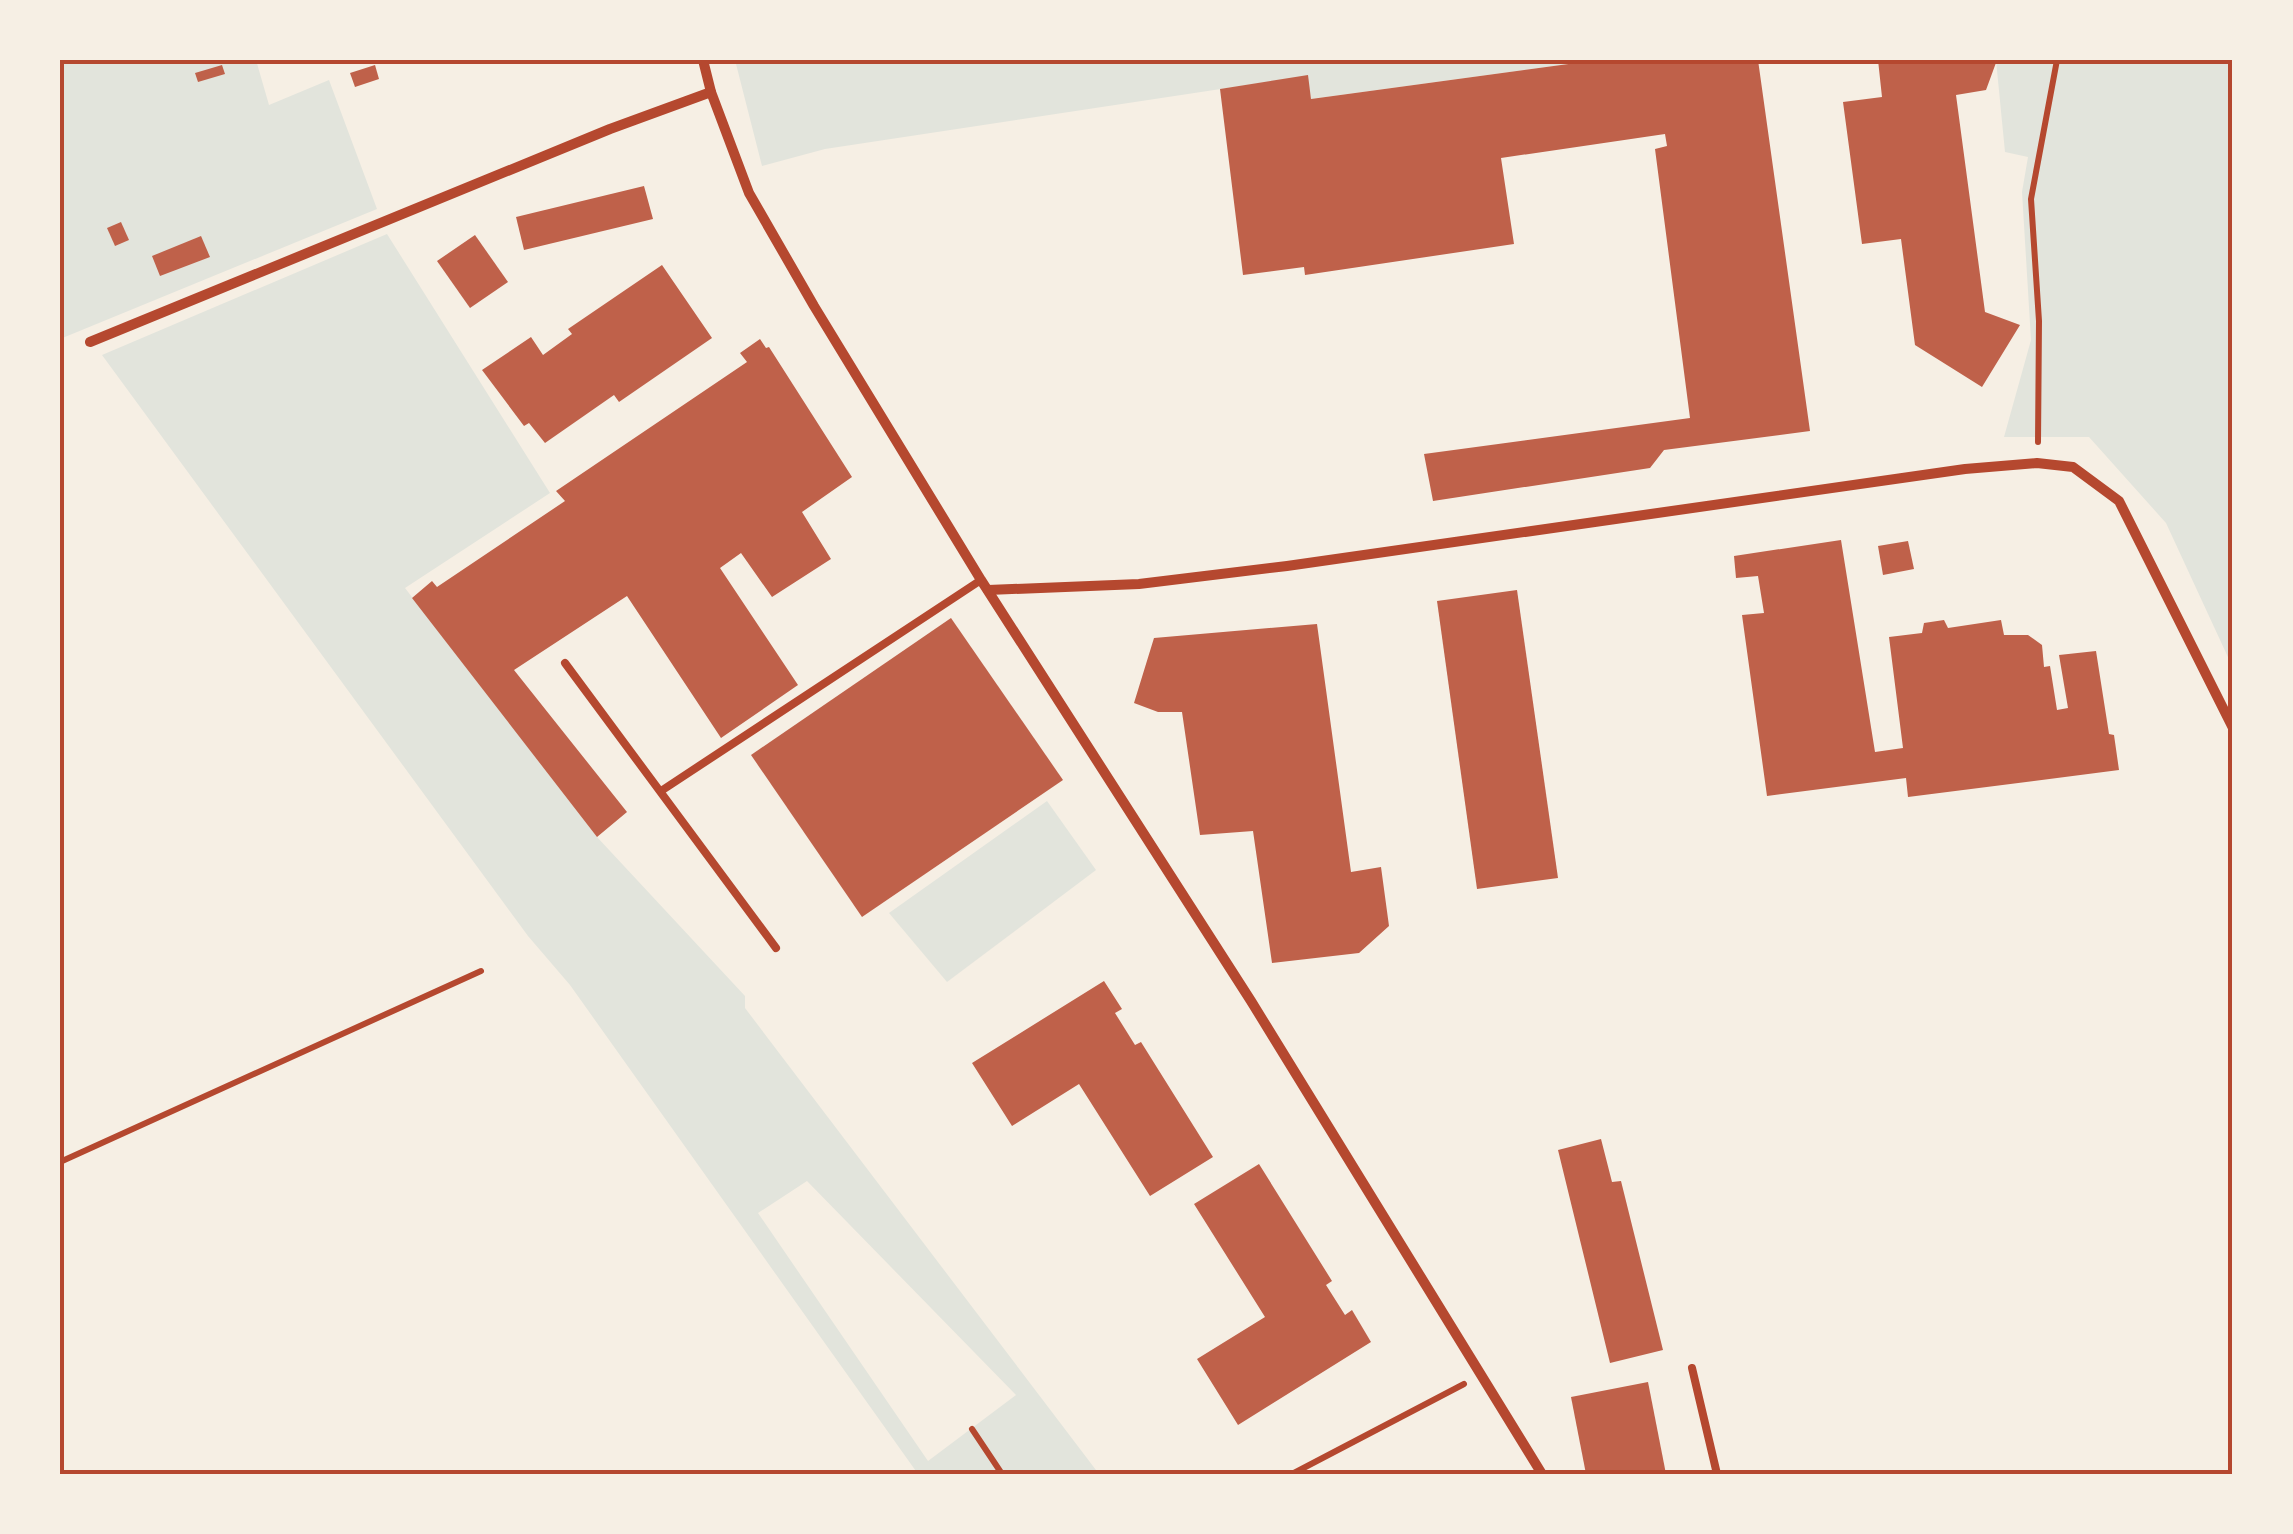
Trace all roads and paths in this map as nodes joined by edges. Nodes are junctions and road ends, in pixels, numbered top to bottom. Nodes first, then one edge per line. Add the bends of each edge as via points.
1 (703, 60) edge
2 (2057, 60) edge
3 (711, 92) junction
4 (90, 342) dead end
5 (2037, 463) junction
6 (984, 585) junction
7 (565, 663) dead end
8 (2233, 728) edge
9 (661, 791) junction
10 (776, 948) dead end
11 (481, 972) dead end
12 (60, 1162) edge
13 (1692, 1368) dead end
14 (1481, 1375) junction
15 (972, 1429) dead end
16 (1002, 1474) edge
17 (1292, 1474) edge
18 (1542, 1474) edge
19 (1717, 1474) edge

1 - 3 street
2 - 5 path via 2031,199 2039,322
3 - 4 street
3 - 6 street via 748,193
5 - 6 street via 1140,584
5 - 8 street via 2073,468 2119,500
6 - 9 lane
6 - 14 street via 1252,1001
7 - 9 lane
9 - 10 lane
11 - 12 path
13 - 19 lane
14 - 17 path
14 - 18 street
15 - 16 path

